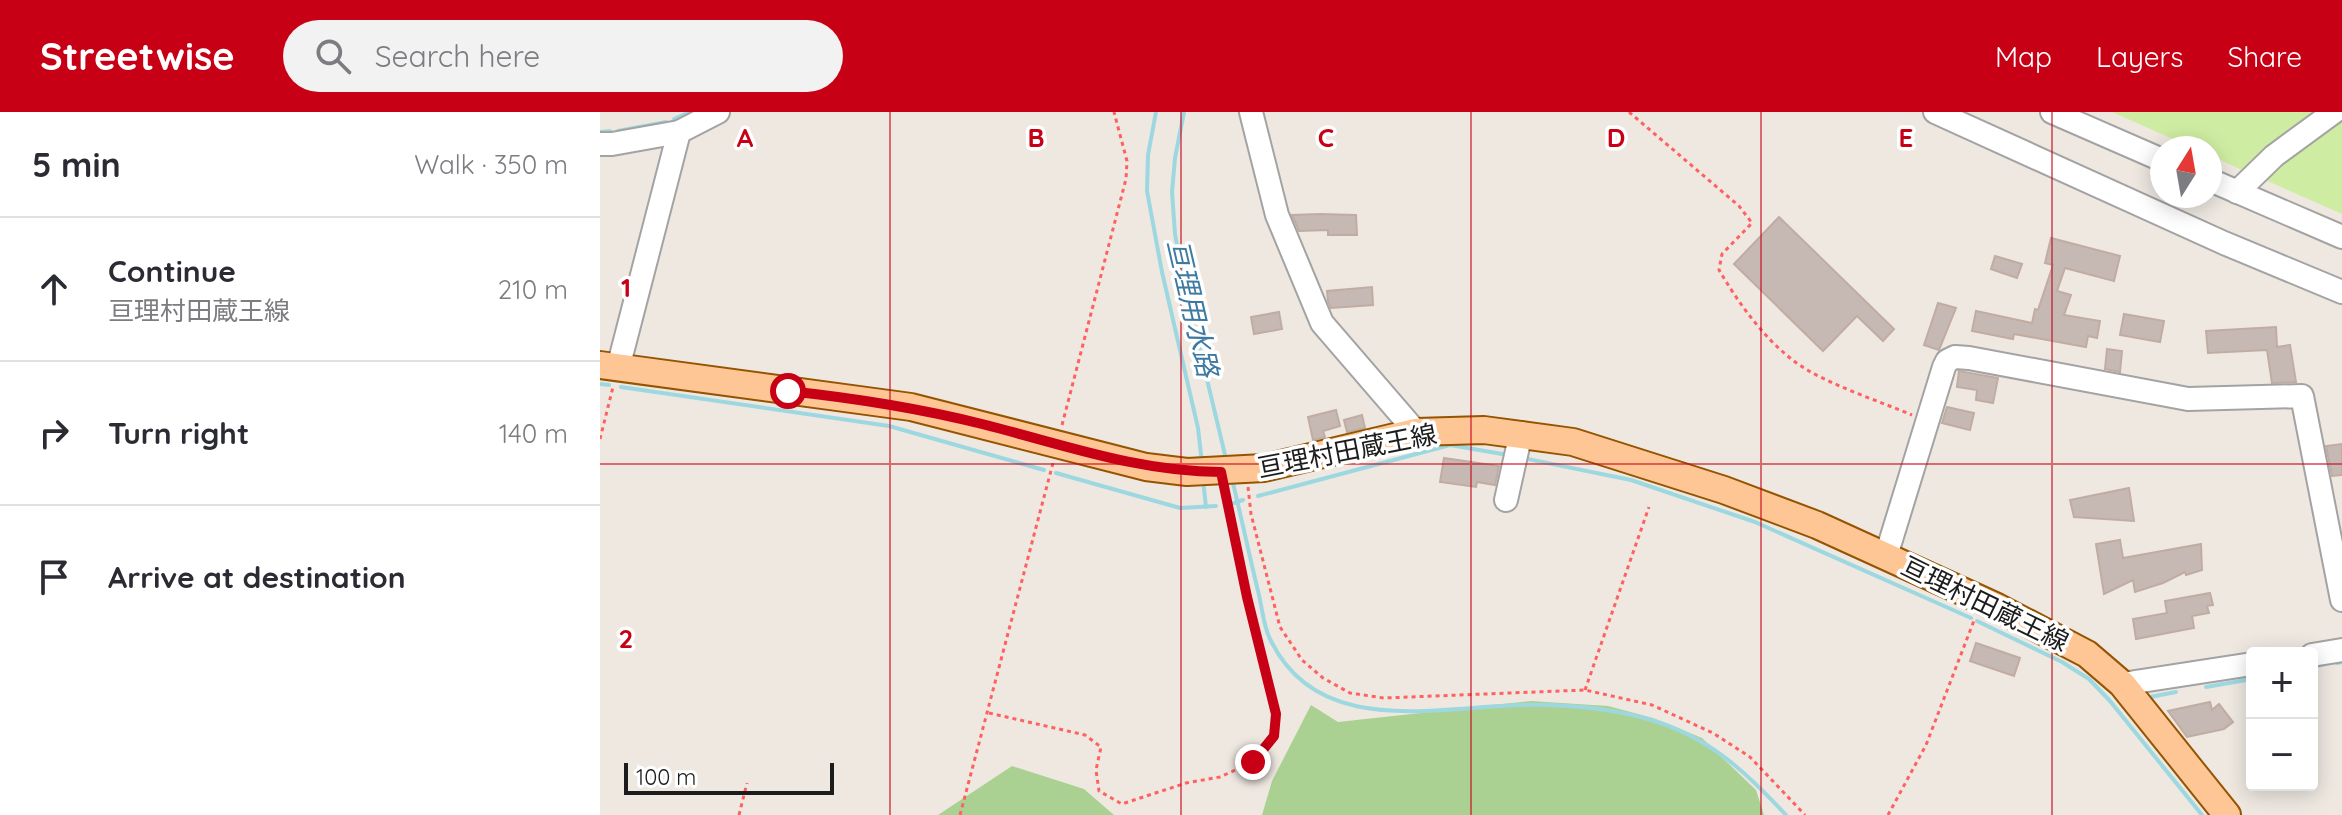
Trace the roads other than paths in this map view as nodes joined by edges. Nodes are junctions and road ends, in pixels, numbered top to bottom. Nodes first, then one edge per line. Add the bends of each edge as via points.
1 (1251, 112) edge
2 (1935, 112) edge
3 (2052, 112) edge
4 (2334, 112) edge
5 (714, 113) edge
6 (673, 126) edge
7 (610, 137) edge
8 (2150, 155) edge
9 (2222, 185) edge
10 (2237, 192) junction
11 (2342, 237) edge
12 (2342, 292) edge
13 (609, 367) edge
14 (1416, 432) junction
15 (1521, 433) junction
16 (1506, 500) dead end
17 (1886, 556) junction
18 (2342, 600) edge
19 (2342, 650) edge
20 (2318, 654) edge
21 (2246, 665) edge
22 (2122, 684) junction
23 (2227, 815) edge

1 - 14 street via 1277,215 1322,323
2 - 12 street
3 - 8 street
4 - 10 street via 2274,156
5 - 6 street
6 - 7 street
6 - 13 street
9 - 10 street
10 - 11 street
13 - 14 main road, 亘理村田蔵王線 via 911,407 1146,467 1187,472 1234,472
14 - 15 main road, 亘理村田蔵王線
15 - 16 street
15 - 17 main road, 亘理村田蔵王線 via 1573,442 1724,490
17 - 18 street via 1944,367 1955,357 1969,358 2188,399 2302,396
17 - 22 main road, 亘理村田蔵王線 via 2087,654
19 - 20 street
21 - 22 street
22 - 23 main road, 亘理村田蔵王線

